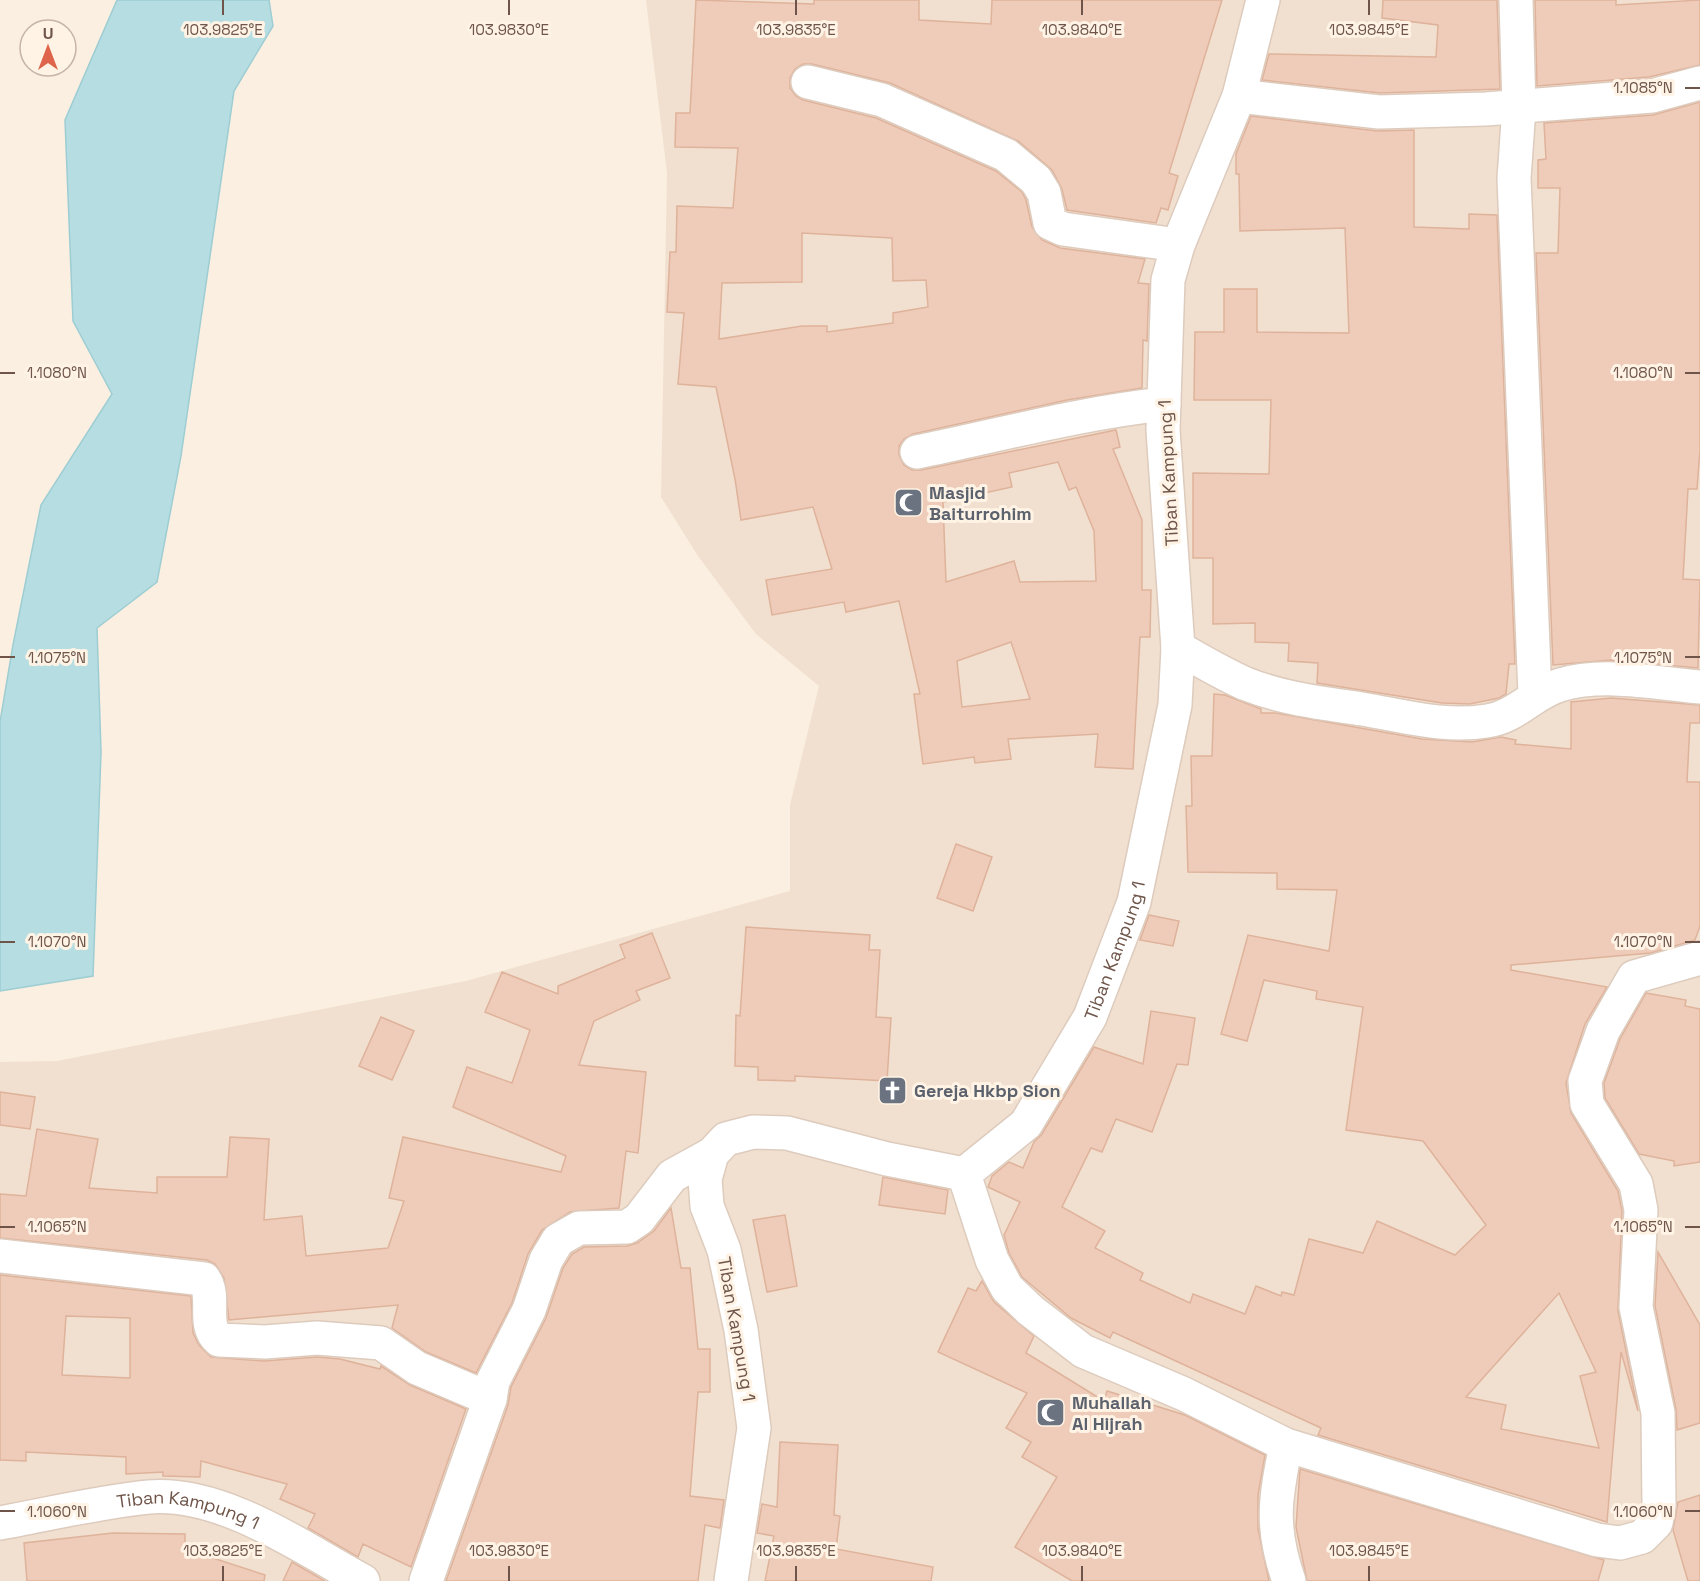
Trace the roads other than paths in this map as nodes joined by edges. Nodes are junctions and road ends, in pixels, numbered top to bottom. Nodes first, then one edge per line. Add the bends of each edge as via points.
1 (1263, 0) edge
2 (1516, 0) edge
3 (808, 82) dead end
4 (1700, 83) edge
5 (1239, 96) junction
6 (1519, 108) junction
7 (1178, 245) junction
8 (1164, 404) junction
9 (917, 452) dead end
10 (1178, 648) junction
11 (1700, 687) edge
12 (1535, 695) junction
13 (1700, 958) edge
14 (711, 1154) junction
15 (964, 1174) junction
16 (0, 1257) edge
17 (490, 1399) junction
18 (1286, 1445) junction
19 (0, 1523) edge
20 (363, 1581) edge
21 (426, 1581) edge
22 (731, 1581) edge
23 (1289, 1581) edge

1 - 5 street, Tiban Kampung 1
2 - 6 street
3 - 7 street via 882,100 1006,154 1036,180 1044,193 1050,223 1063,229
4 - 6 street via 1652,96
5 - 6 street via 1378,112
5 - 7 street, Tiban Kampung 1
6 - 12 street via 1514,178
7 - 8 street, Tiban Kampung 1 via 1168,280
8 - 9 street via 1063,419
8 - 10 street, Tiban Kampung 1 via 1162,429
10 - 12 street via 1246,684 1300,701 1453,725 1504,716
10 - 15 street, Tiban Kampung 1 via 1174,705 1134,902 1090,1017 1026,1124
11 - 12 street via 1581,681
13 - 18 street via 1634,977 1603,1031 1585,1081 1587,1104 1636,1184 1641,1209 1636,1307 1658,1413 1656,1523 1642,1537 1620,1543 1597,1540
14 - 15 street via 726,1139 753,1132 787,1133
14 - 17 street via 672,1176 639,1219 627,1227 579,1228 558,1240 493,1382
14 - 22 street, Tiban Kampung 1 via 705,1179 707,1206 724,1250 741,1330 754,1428
15 - 18 street via 992,1260 1007,1288 1030,1310 1083,1351 1184,1394
16 - 17 street via 204,1279 210,1287 210,1326 219,1340 317,1338 381,1343 417,1368
17 - 21 street
18 - 23 street via 1275,1513 1278,1550
19 - 20 street, Tiban Kampung 1 via 150,1497 188,1500 232,1511

